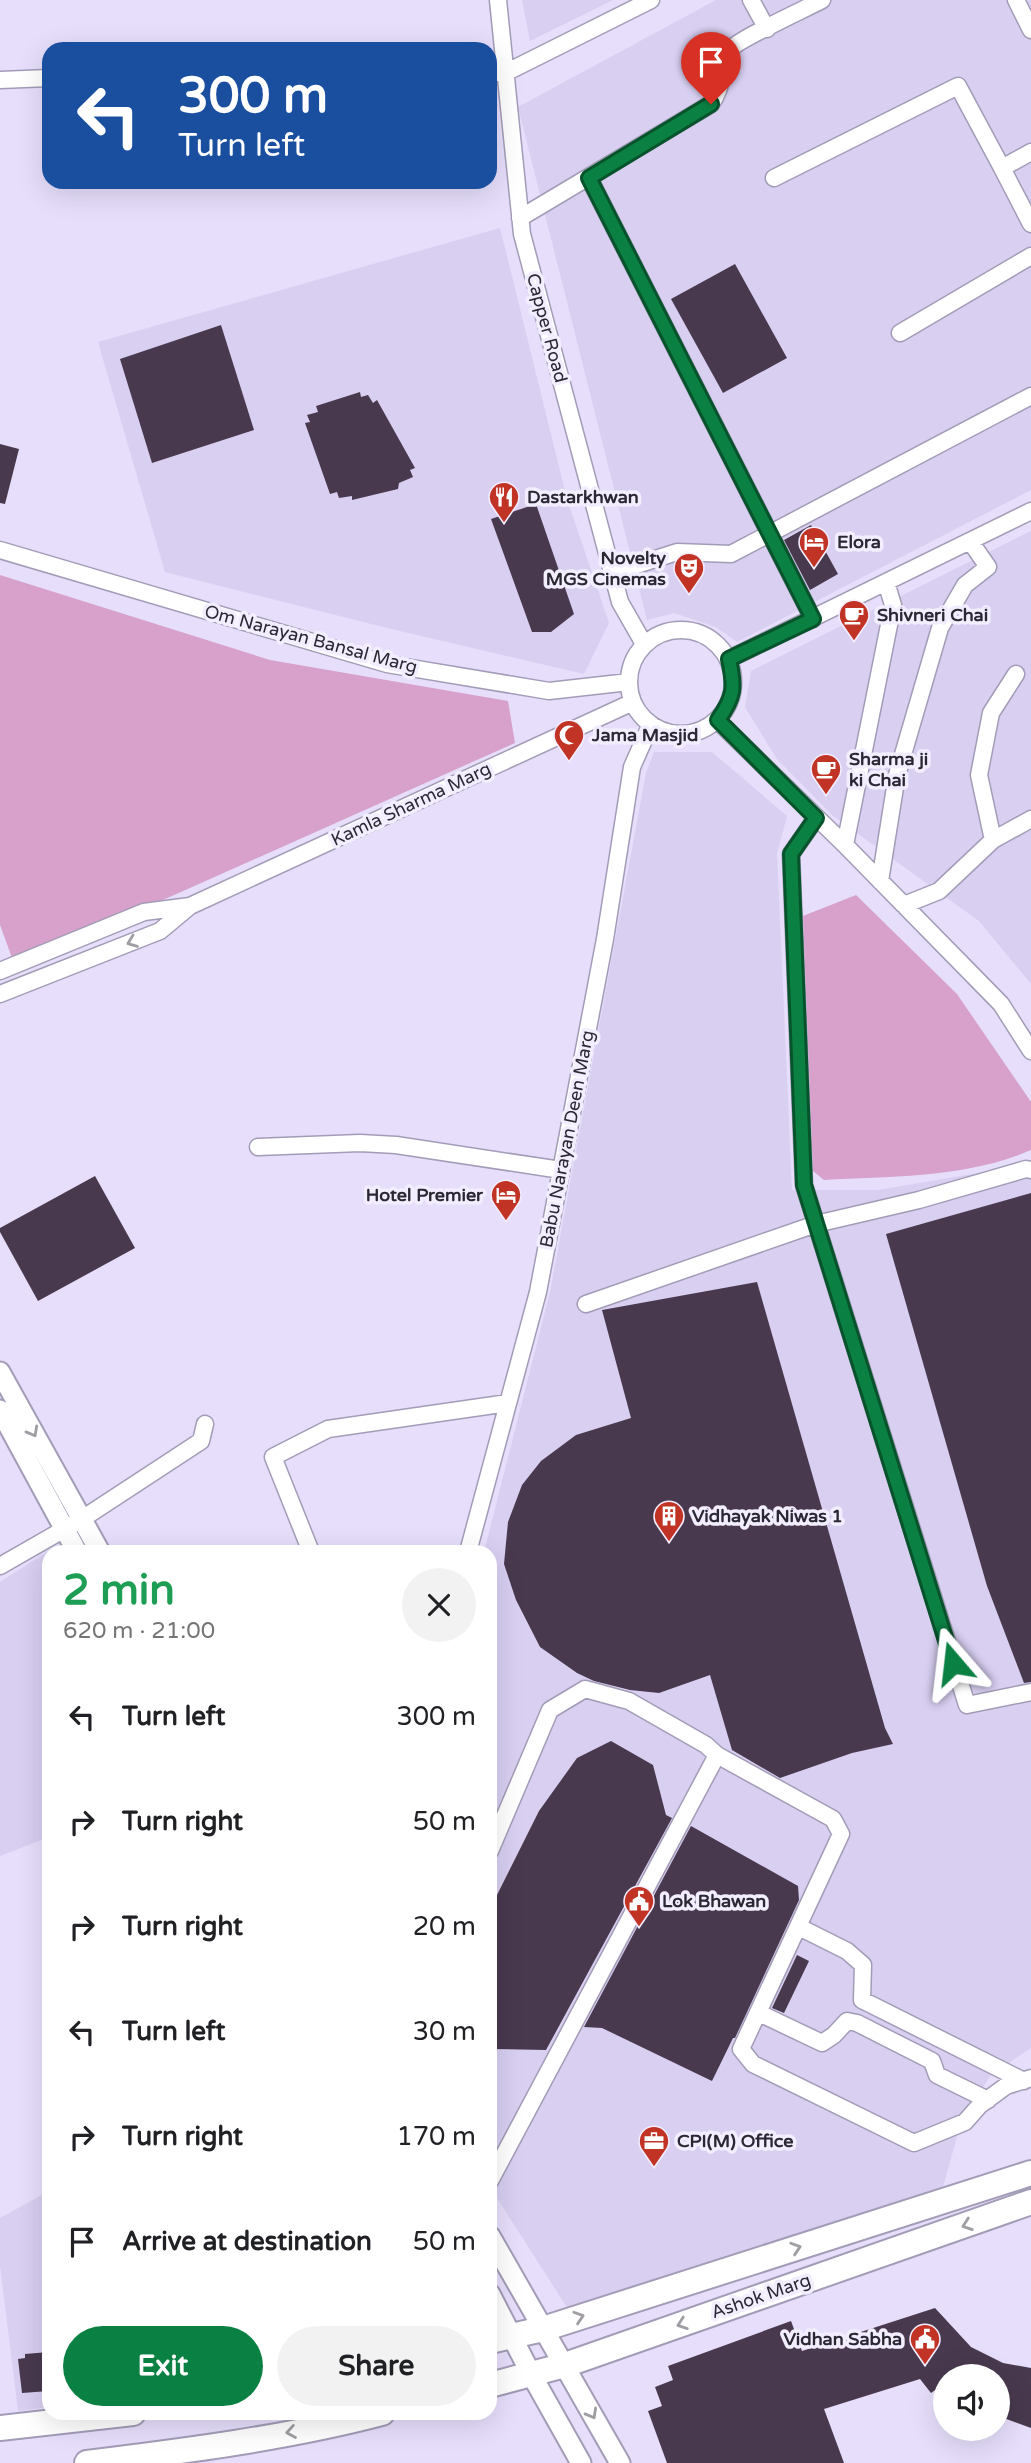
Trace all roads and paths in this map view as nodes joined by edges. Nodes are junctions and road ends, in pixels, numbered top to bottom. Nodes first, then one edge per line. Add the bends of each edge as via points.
1 (498, 0) edge
2 (651, 0) edge
3 (751, 0) edge
4 (822, 0) edge
5 (1016, 0) edge
6 (767, 29) junction
7 (1031, 30) edge
8 (498, 73) edge
9 (42, 78) edge
10 (0, 80) edge
11 (1031, 152) edge
12 (1002, 168) junction
13 (589, 178) junction
14 (774, 178) dead end
15 (520, 218) junction
16 (1031, 224) edge
17 (1031, 256) edge
18 (900, 333) dead end
19 (1031, 396) edge
20 (1031, 511) edge
21 (770, 533) junction
22 (970, 541) junction
23 (0, 550) edge
24 (612, 573) junction
25 (886, 582) junction
26 (813, 619) junction
27 (644, 644) junction
28 (729, 659) junction
29 (1016, 674) dead end
30 (629, 682) junction
31 (633, 702) junction
32 (718, 720) junction
33 (651, 724) junction
34 (816, 818) junction
35 (1031, 819) edge
36 (993, 840) junction
37 (845, 845) junction
38 (880, 881) junction
39 (904, 905) junction
40 (190, 906) junction
41 (5, 968) edge
42 (19, 986) junction
43 (0, 994) edge
44 (1031, 1051) edge
45 (258, 1147) dead end
46 (561, 1170) junction
47 (1031, 1170) edge
48 (817, 1224) junction
49 (586, 1304) dead end
50 (0, 1372) edge
51 (508, 1404) junction
52 (0, 1410) edge
53 (205, 1424) dead end
54 (82, 1519) junction
55 (64, 1529) junction
56 (73, 1545) edge
57 (96, 1545) edge
58 (308, 1545) edge
59 (470, 1545) edge
60 (0, 1566) edge
61 (1031, 1692) edge
62 (717, 1755) junction
63 (497, 1835) edge
64 (799, 1927) junction
65 (759, 2013) junction
66 (1027, 2079) edge
67 (988, 2100) junction
68 (497, 2168) edge
69 (1031, 2173) edge
70 (1031, 2202) edge
71 (497, 2248) edge
72 (543, 2329) junction
73 (501, 2338) edge
74 (565, 2365) junction
75 (531, 2374) junction
76 (497, 2383) edge
77 (71, 2420) edge
78 (355, 2420) edge
79 (0, 2428) edge
80 (87, 2463) edge
81 (581, 2463) edge
82 (620, 2463) edge

1 - 8 street, Capper Road
2 - 8 street
3 - 6 street
4 - 6 street
5 - 7 street
6 - 13 street via 733,46 711,104
8 - 15 street, Capper Road
9 - 10 street
11 - 12 street
12 - 14 street via 958,86
12 - 16 street
13 - 15 street
13 - 21 street
15 - 24 street, Capper Road
17 - 18 street
19 - 21 street
20 - 22 street
21 - 24 street via 732,554 677,552
21 - 26 street
22 - 25 street
22 - 38 street via 988,567 965,585 940,628 897,775
23 - 30 street, Om Narayan Bansal Marg via 387,664 549,691
24 - 27 street, Capper Road via 620,602
25 - 26 street
25 - 37 street via 892,604
26 - 28 street
27 - 28 street via 661,633 683,629 705,634
27 - 30 street via 633,659
28 - 32 street via 734,684 730,704
29 - 36 street via 991,713 979,775
30 - 31 street
31 - 33 street
31 - 40 street, Kamla Sharma Marg
32 - 33 street via 701,731 684,734
32 - 34 street
33 - 46 street, Babu Narayan Deen Marg via 632,767
34 - 37 street
34 - 48 street via 791,854 804,1185
35 - 36 street
36 - 39 street via 939,891
37 - 38 street
38 - 39 street
39 - 44 street via 1001,1004
40 - 41 street, Kamla Sharma Marg via 144,912
40 -> 42 street, Kamla Sharma Marg via 160,931
41 - 42 street
42 - 43 street, Kamla Sharma Marg
45 - 46 street via 396,1145
46 - 51 street, Babu Narayan Deen Marg via 538,1292
47 - 48 street
48 - 49 street
48 - 61 street via 967,1704
50 -> 54 street
51 - 58 street via 328,1429 273,1457
51 - 59 street, Babu Narayan Deen Marg
52 - 55 street
53 - 54 street via 201,1441
54 - 55 street
54 - 57 street
55 - 56 street
55 - 60 street
62 - 63 street via 628,1701 585,1689 550,1710
62 - 64 street via 833,1819 842,1834
62 - 68 street
64 - 65 street
64 - 66 street via 847,1951 863,1965 862,2000
65 - 67 street via 822,2043 847,2021 857,2023 932,2061 937,2075
65 - 67 street via 741,2049 753,2064 914,2143 965,2122
66 - 67 street via 1006,2086
72 -> 69 main road, Ashok Marg
70 -> 74 main road, Ashok Marg
71 - 72 street
72 - 73 main road, Ashok Marg
72 - 74 street
73 - 75 street
74 - 75 main road, Ashok Marg
74 -> 82 street
75 - 76 main road, Ashok Marg
75 - 81 street
77 - 79 main road
78 -> 80 main road

